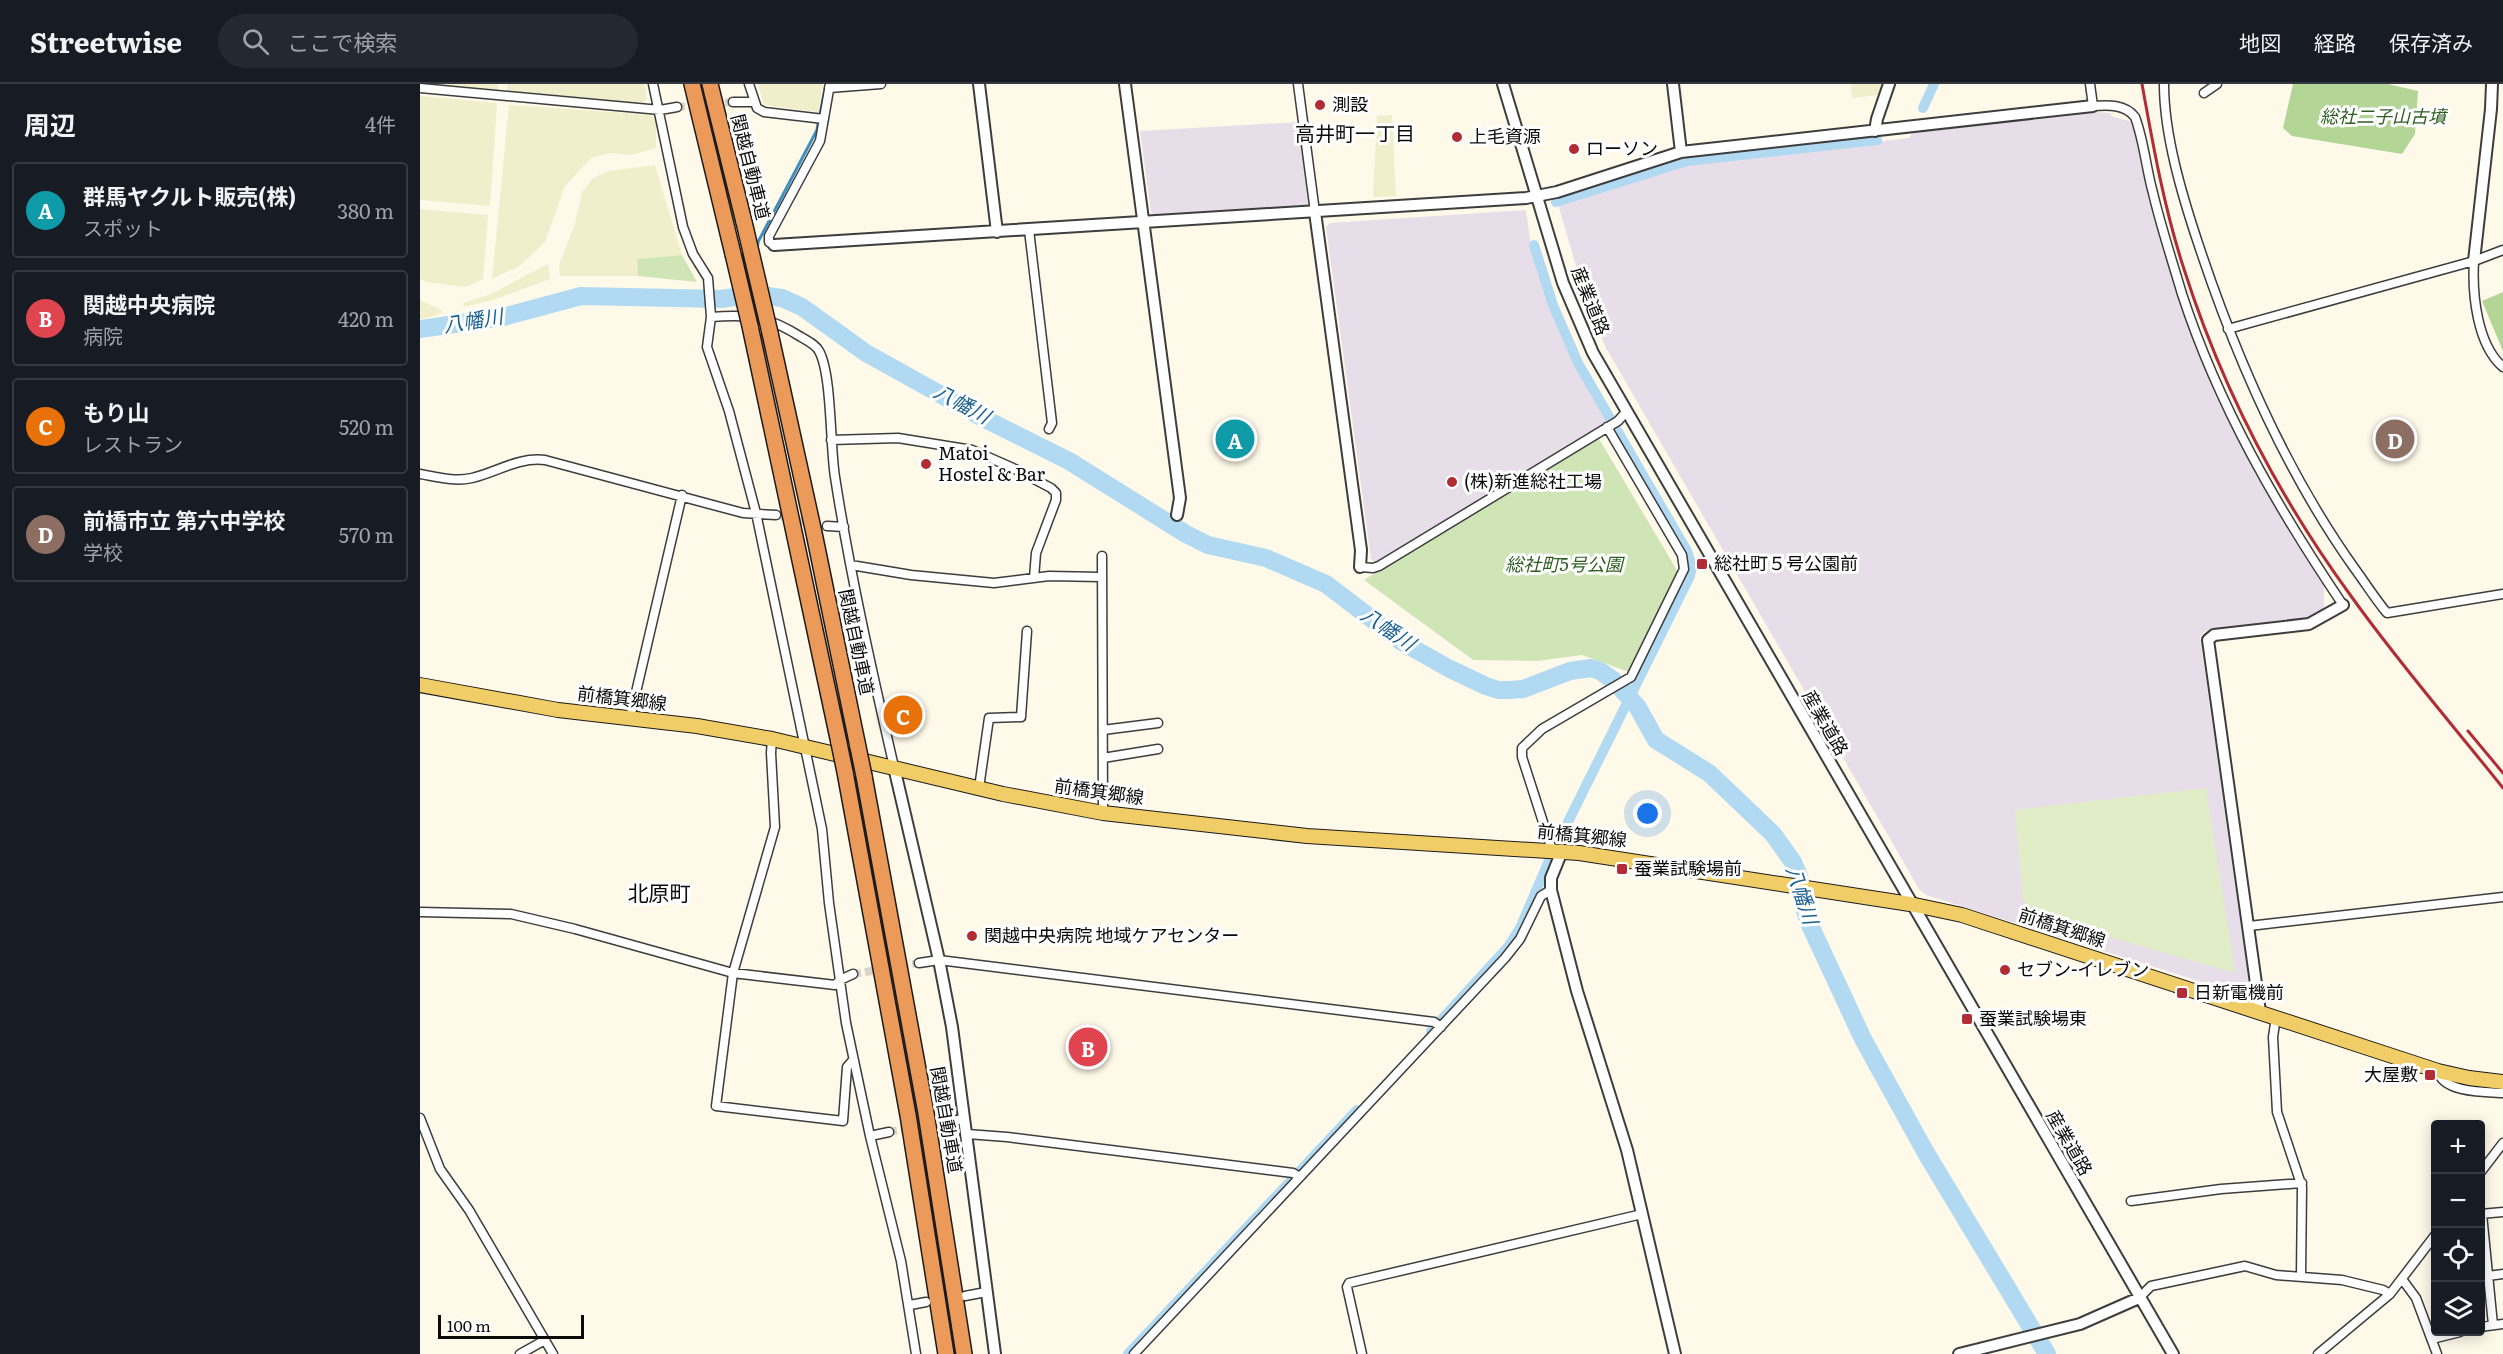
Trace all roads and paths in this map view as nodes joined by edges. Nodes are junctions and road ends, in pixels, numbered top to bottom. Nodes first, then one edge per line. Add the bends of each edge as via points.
1 (653, 84) edge
2 (692, 84) edge
3 (710, 84) edge
4 (749, 84) edge
5 (881, 84) edge
6 (979, 84) edge
7 (1125, 84) edge
8 (1298, 84) edge
9 (1503, 84) edge
10 (1673, 84) edge
11 (1889, 84) edge
12 (2090, 84) edge
13 (2164, 84) edge
14 (2217, 84) edge
15 (2492, 84) edge
16 (829, 86) edge
17 (420, 88) edge
18 (2204, 93) dead end
19 (733, 102) tunnel mouth
20 (754, 102) junction
21 (2093, 106) junction
22 (677, 107) tunnel mouth
23 (660, 110) junction
24 (824, 119) junction
25 (1875, 131) junction
26 (1681, 152) junction
27 (1537, 196) junction
28 (1315, 212) junction
29 (1144, 223) junction
30 (1029, 230) junction
31 (997, 232) junction
32 (774, 245) joint
33 (2503, 250) edge
34 (2474, 261) junction
35 (711, 314) junction
36 (2228, 329) junction
37 (2503, 367) edge
38 (1626, 412) junction
39 (1607, 427) junction
40 (1049, 429) dead end
41 (831, 440) junction
42 (420, 474) edge
43 (682, 495) junction
44 (756, 513) junction
45 (776, 515) tunnel mouth
46 (1177, 515) dead end
47 (827, 526) tunnel mouth
48 (844, 527) junction
49 (1102, 556) dead end
50 (851, 565) junction
51 (1360, 567) joint
52 (1101, 577) junction
53 (1034, 578) junction
54 (2503, 594) edge
55 (2343, 605) joint
56 (1028, 632) dead end
57 (420, 685) edge
58 (630, 718) junction
59 (1158, 723) dead end
60 (1104, 730) junction
61 (772, 740) junction
62 (803, 746) junction
63 (1158, 748) dead end
64 (1104, 758) junction
65 (894, 767) junction
66 (979, 788) junction
67 (1103, 813) junction
68 (1557, 850) junction
69 (1551, 890) junction
70 (2503, 897) edge
71 (1910, 904) junction
72 (420, 912) edge
73 (2249, 926) junction
74 (939, 960) junction
75 (919, 963) tunnel mouth
76 (733, 973) junction
77 (854, 974) tunnel mouth
78 (840, 980) junction
79 (2260, 1012) junction
80 (2276, 1017) junction
81 (1441, 1027) junction
82 (853, 1060) junction
83 (2439, 1071) junction
84 (2503, 1082) edge
85 (2503, 1093) edge
86 (420, 1118) edge
87 (964, 1119) junction
88 (944, 1122) tunnel mouth
89 (888, 1132) tunnel mouth
90 (967, 1134) junction
91 (870, 1136) junction
92 (2503, 1143) edge
93 (2485, 1168) edge
94 (1300, 1177) junction
95 (2302, 1184) junction
96 (2131, 1201) dead end
97 (2503, 1212) edge
98 (1642, 1214) junction
99 (2485, 1214) edge
100 (2483, 1228) edge
101 (2431, 1241) edge
102 (2503, 1274) edge
103 (2488, 1276) junction
104 (2301, 1277) junction
105 (2402, 1279) junction
106 (986, 1292) junction
107 (2390, 1294) junction
108 (965, 1296) dead end
109 (2139, 1298) junction
110 (926, 1302) dead end
111 (910, 1305) junction
112 (2503, 1324) edge
113 (2493, 1325) junction
114 (2485, 1326) edge
115 (2444, 1336) edge
116 (2432, 1339) junction
117 (545, 1340) junction
118 (520, 1354) edge
119 (553, 1354) edge
120 (916, 1354) edge
121 (946, 1354) edge
122 (964, 1354) edge
123 (995, 1354) edge
124 (1134, 1354) edge
125 (1362, 1354) edge
126 (1675, 1354) edge
127 (1959, 1354) edge
128 (2173, 1354) edge
129 (2318, 1354) edge
130 (2437, 1354) edge

1 - 23 street
2 - 121 highway, 関越自動車道, bridge via 750,326 839,743 908,1115
3 - 122 highway, 関越自動車道, bridge via 770,333 864,776 926,1113
4 - 20 street
5 - 16 street
6 - 31 street
7 - 29 street
8 - 28 street
9 - 27 street, 産業道路
10 - 26 street
11 - 25 street
12 - 21 street
13 - 36 street via 2183,198
14 - 18 street
15 - 34 street
16 - 24 street
17 - 23 street
19 - 20 street
20 - 24 street via 764,112
21 - 25 street
21 - 55 street via 2120,107 2135,117 2183,295 2215,381 2270,490
22 - 23 street
23 - 35 street via 683,227 693,254 706,273
24 - 32 street via 820,141 769,236 768,242
25 - 26 street
26 - 27 street
27 - 28 street
27 - 38 street, 産業道路 via 1563,283 1593,353
28 - 29 street
28 - 51 street via 1361,550
29 - 30 street
29 - 46 street via 1179,498
30 - 31 street
30 - 40 street via 1052,423
31 - 32 street
33 - 34 street
34 - 36 street
34 - 37 street via 2476,309 2491,354
35 - 41 street via 761,317 786,327 817,348 826,379
35 - 44 street via 707,347
36 - 54 street via 2297,480 2387,613
38 - 39 street
38 - 71 street, 産業道路
39 - 51 street via 1379,566
39 - 68 street via 1684,564 1634,673 1542,729 1522,748
41 - 48 street
41 - 53 street via 898,438 972,450 1051,488 1056,500 1036,554
42 - 43 street via 463,480 536,459
43 - 44 street via 743,513
43 - 58 street
44 - 45 street
44 - 62 street
47 - 48 street
48 - 50 street
49 - 52 street
50 - 53 street via 986,582
50 - 65 street
52 - 53 street
52 - 60 street
55 - 73 street via 2309,624 2214,634 2208,640
56 - 66 street via 1021,717 989,718
57 - 58 main road, 前橋箕郷線 via 558,710
58 - 61 main road, 前橋箕郷線
59 - 60 street
60 - 64 street
61 - 62 main road, 前橋箕郷線
61 - 76 street via 775,827
62 - 65 main road, 前橋箕郷線
62 - 78 street via 824,839
63 - 64 street
64 - 67 street
65 - 66 main road, 前橋箕郷線
65 - 74 street
66 - 67 main road, 前橋箕郷線
67 - 68 main road, 前橋箕郷線 via 1307,836
68 - 69 street
68 - 71 main road, 前橋箕郷線
69 - 81 street via 1540,896 1513,950
69 - 98 street via 1577,991 1621,1128
70 - 73 street
71 - 79 main road, 前橋箕郷線 via 1962,915
71 - 109 street, 産業道路
72 - 76 street via 511,914
73 - 79 street
74 - 75 street
74 - 81 street via 1434,1022
74 - 87 street
76 - 78 street via 835,985
76 - 82 street via 716,1106 843,1121 847,1067
77 - 78 street
78 - 82 street
79 - 80 main road, 前橋箕郷線
80 - 83 main road, 前橋箕郷線
80 - 95 street via 2273,1037 2277,1112
81 - 94 street
82 - 91 street
83 - 84 main road, 前橋箕郷線
83 - 85 street via 2442,1080 2452,1086
86 - 117 street via 440,1169 469,1209
87 - 88 street
87 - 90 street
89 - 91 street
90 - 94 street
90 - 106 street
91 - 111 street
92 - 93 street
94 - 124 street
95 - 96 street via 2221,1189
95 - 104 street
97 - 99 street
98 - 125 street via 1349,1283
98 - 126 street
100 - 103 street
101 - 105 street
102 - 103 street
103 - 113 street
104 - 107 street via 2342,1280
104 - 109 street via 2236,1267 2151,1286
105 - 107 street
105 - 116 street via 2416,1298
106 - 108 street
106 - 123 street
107 - 129 street
109 - 127 street via 2092,1320
109 - 128 street, 産業道路
110 - 111 street
111 - 120 street
112 - 113 street
113 - 114 street
115 - 116 street
116 - 130 street
117 - 118 street
117 - 119 street

